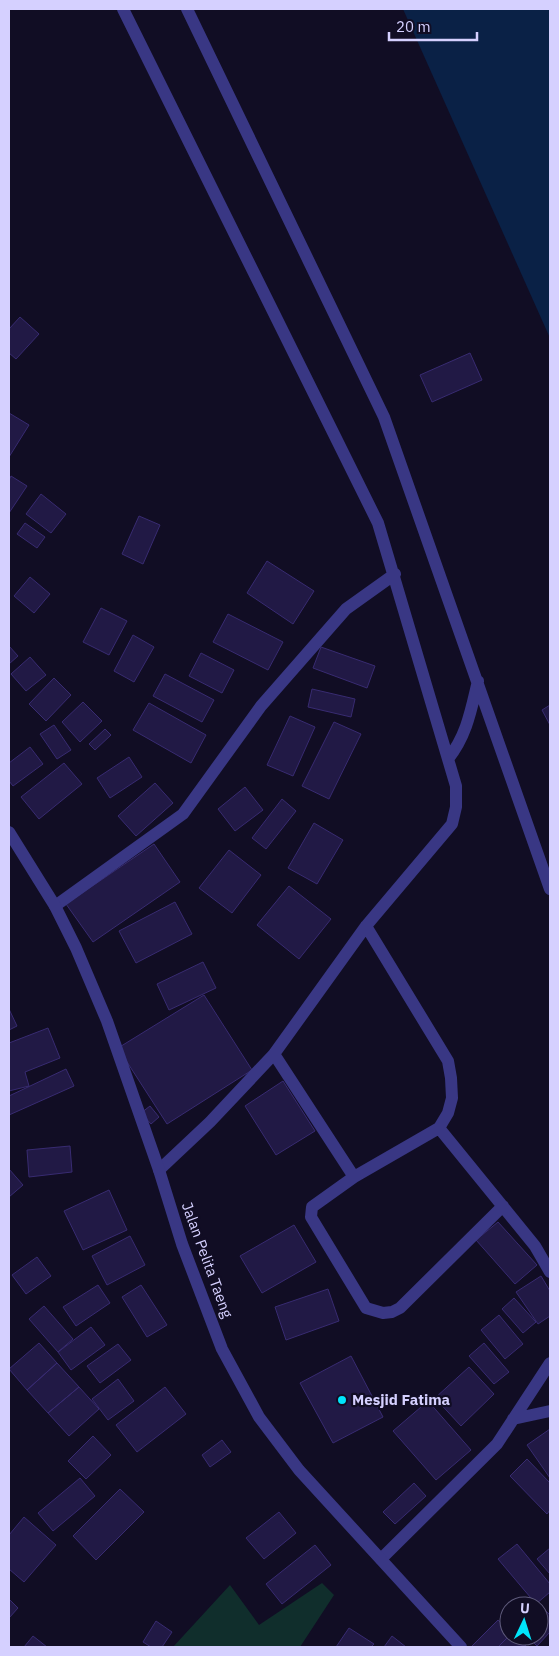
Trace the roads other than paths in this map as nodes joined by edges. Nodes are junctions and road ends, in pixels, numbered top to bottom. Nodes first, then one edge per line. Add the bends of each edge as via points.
1 (123, 9) edge
2 (187, 9) edge
3 (395, 574) junction
4 (478, 681) junction
5 (448, 759) junction
6 (9, 832) edge
7 (550, 888) edge
8 (55, 906) junction
9 (366, 926) junction
10 (274, 1054) junction
11 (439, 1128) junction
12 (159, 1170) junction
13 (354, 1176) junction
14 (503, 1206) junction
15 (550, 1272) edge
16 (550, 1363) edge
17 (550, 1411) edge
18 (513, 1419) junction
19 (381, 1559) junction
20 (461, 1647) edge

1 - 3 street via 378,523
2 - 4 street via 384,417
3 - 5 street
3 - 8 street via 339,616 261,706 183,814
4 - 5 street via 460,744
4 - 7 street
5 - 9 street via 456,786 452,824
6 - 8 street, Jalan Pelita Taeng
8 - 12 street, Jalan Pelita Taeng via 107,1021
9 - 10 street
9 - 11 street via 448,1061 452,1098
10 - 12 street
10 - 13 street
11 - 13 street
11 - 14 street
12 - 19 street, Jalan Pelita Taeng via 182,1244 222,1349 259,1417 299,1470
13 - 14 street via 312,1207 311,1217 366,1308 374,1312 392,1312 410,1300
14 - 15 street
16 - 18 street
17 - 18 street
18 - 19 street via 497,1444
19 - 20 street, Jalan Pelita Taeng

